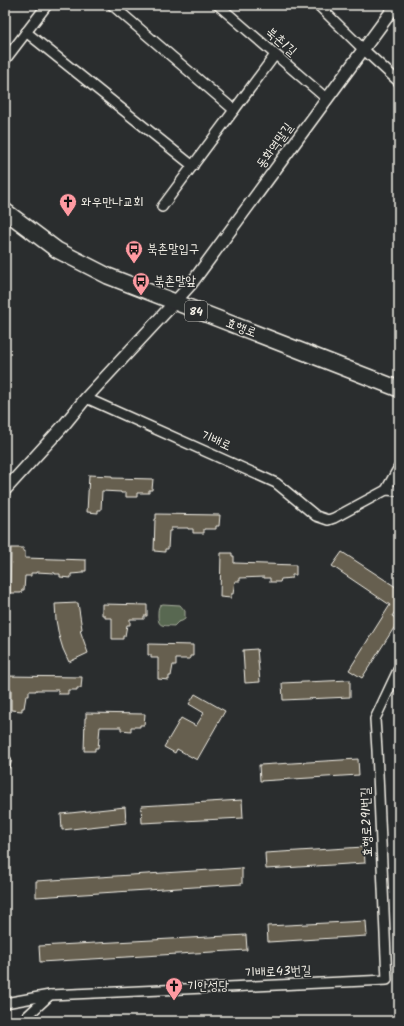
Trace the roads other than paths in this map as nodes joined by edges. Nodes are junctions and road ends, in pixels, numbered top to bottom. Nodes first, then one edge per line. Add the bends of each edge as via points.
1 (47, 5) edge
2 (112, 5) edge
3 (218, 5) edge
4 (318, 5) edge
5 (396, 5) edge
6 (26, 32) junction
7 (363, 49) junction
8 (275, 55) junction
9 (5, 60) edge
10 (399, 82) edge
11 (327, 99) junction
12 (234, 110) junction
13 (193, 166) junction
14 (162, 207) dead end
15 (5, 211) edge
16 (175, 302) junction
17 (399, 389) edge
18 (86, 398) junction
19 (399, 467) edge
20 (5, 490) edge
21 (386, 490) junction
22 (399, 491) edge
23 (399, 668) edge
24 (387, 980) joint
25 (50, 995) junction
26 (5, 1003) edge
27 (22, 1021) edge

1 - 6 street
2 - 12 street
3 - 8 street, 북촌1길
4 - 7 street
5 - 7 street, 동화역말길
6 - 9 street
6 - 13 street
7 - 10 street
7 - 11 street, 동화역말길
8 - 11 street, 북촌1길
8 - 12 street
11 - 16 street, 동화역말길 via 191,284
12 - 13 street
13 - 14 street
15 - 16 main road, 효행로 / 84 via 57,250 108,276
16 - 17 main road, 효행로 / 84
16 - 18 street
18 - 20 street
18 - 21 street, 기배로 via 276,483 316,516 328,520
19 - 21 street
21 - 22 street
23 - 24 street, 효행로291번길 via 374,719 378,750
24 - 25 street, 기배로43번길
25 - 26 street, 기배로43번길
25 - 27 street

